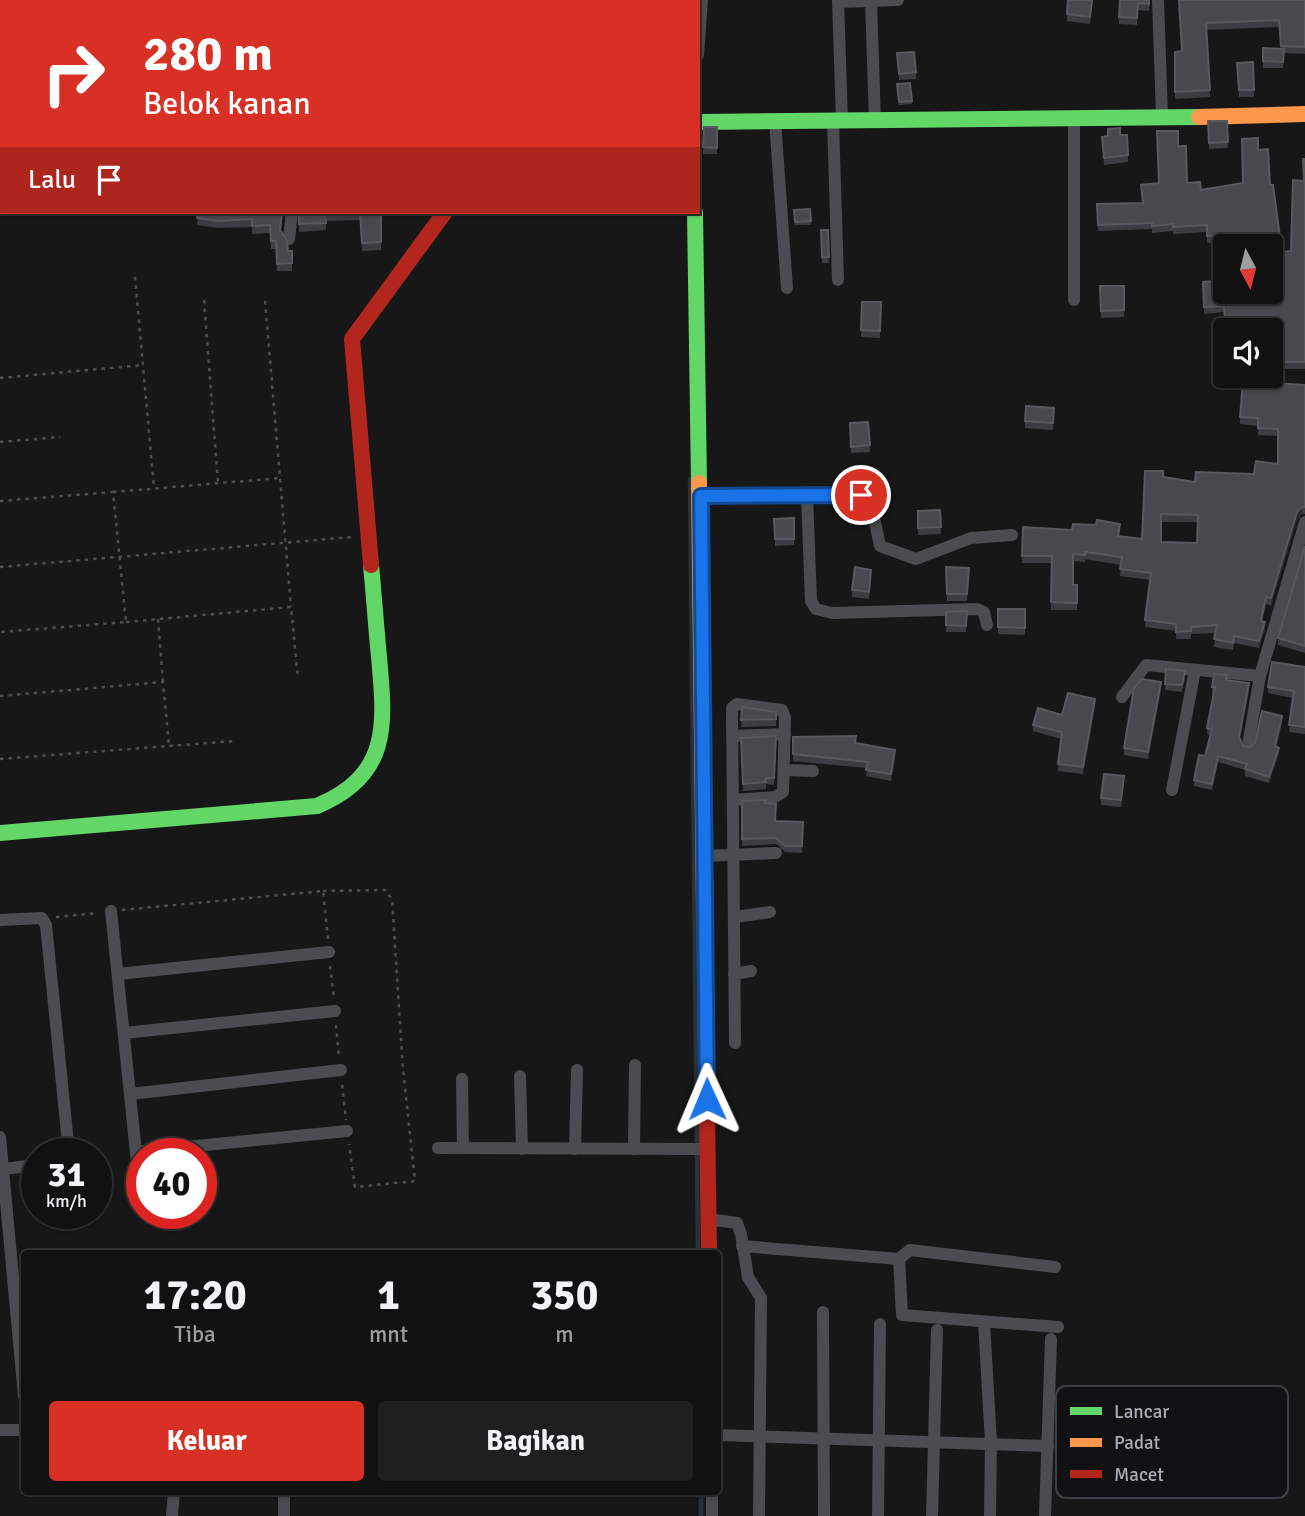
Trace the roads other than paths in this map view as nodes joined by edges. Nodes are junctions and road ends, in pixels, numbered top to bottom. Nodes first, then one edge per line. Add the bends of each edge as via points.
1 (702, 0) edge
2 (898, 0) edge
3 (1158, 0) edge
4 (838, 1) edge
5 (871, 1) edge
6 (700, 28) edge
7 (1305, 114) edge
8 (1162, 116) junction
9 (1074, 120) junction
10 (775, 121) junction
11 (838, 121) junction
12 (875, 121) junction
13 (700, 122) edge
14 (292, 214) edge
15 (443, 214) edge
16 (695, 214) edge
17 (289, 239) edge
18 (838, 280) dead end
19 (787, 288) dead end
20 (1074, 300) dead end
21 (807, 495) junction
22 (701, 496) junction
23 (1305, 523) edge
24 (1012, 536) dead end
25 (1302, 548) edge
26 (987, 625) dead end
27 (1195, 670) junction
28 (1260, 676) junction
29 (1122, 697) dead end
30 (785, 734) junction
31 (733, 736) junction
32 (1248, 745) edge
33 (785, 770) junction
34 (813, 771) dead end
35 (1172, 790) dead end
36 (733, 800) junction
37 (0, 833) edge
38 (776, 853) dead end
39 (733, 855) junction
40 (704, 856) junction
41 (111, 911) dead end
42 (770, 912) dead end
43 (734, 917) junction
44 (0, 920) edge
45 (329, 952) dead end
46 (751, 971) dead end
47 (117, 974) junction
48 (734, 974) junction
49 (335, 1011) dead end
50 (124, 1033) junction
51 (735, 1043) dead end
52 (635, 1065) dead end
53 (341, 1070) dead end
54 (577, 1070) dead end
55 (520, 1076) dead end
56 (463, 1079) dead end
57 (130, 1094) junction
58 (347, 1130) dead end
59 (0, 1137) edge
60 (67, 1138) edge
61 (135, 1138) edge
62 (217, 1144) edge
63 (439, 1148) dead end
64 (463, 1148) junction
65 (522, 1149) junction
66 (575, 1149) junction
67 (634, 1149) junction
68 (701, 1149) junction
69 (21, 1167) edge
70 (3, 1169) junction
71 (3, 1206) edge
72 (708, 1219) junction
73 (743, 1245) junction
74 (709, 1250) edge
75 (899, 1259) junction
76 (1055, 1266) dead end
77 (823, 1312) dead end
78 (984, 1322) junction
79 (880, 1324) dead end
80 (1058, 1327) dead end
81 (937, 1330) dead end
82 (1051, 1339) dead end
83 (21, 1354) edge
84 (0, 1430) edge
85 (21, 1430) edge
86 (721, 1435) edge
87 (759, 1435) junction
88 (824, 1437) junction
89 (877, 1439) junction
90 (934, 1441) junction
91 (990, 1443) junction
92 (1048, 1446) junction
93 (174, 1495) edge
94 (284, 1495) edge
95 (712, 1495) edge
96 (172, 1516) edge
97 (284, 1516) edge
98 (712, 1516) edge
99 (759, 1516) edge
100 (824, 1516) edge
101 (878, 1516) edge
102 (932, 1516) edge
103 (990, 1516) edge
104 (1045, 1516) edge

1 - 6 street
2 - 5 street
3 - 8 street
4 - 5 street
4 - 11 street
5 - 12 street
7 - 8 street
8 - 9 street
9 - 12 street
9 - 20 street
10 - 11 street
10 - 13 street
10 - 19 street
11 - 12 street
11 - 18 street
14 - 17 street
15 - 37 street via 352,339 383,728 370,763 335,800 317,806
16 - 22 street
21 - 22 street
21 - 24 street via 866,496 877,543 916,559 971,538
21 - 26 street via 811,601 816,609 977,609 984,612
22 - 40 street
23 - 25 street
25 - 28 street
27 - 28 street
27 - 29 street via 1144,666
27 - 35 street
28 - 32 street
30 - 31 street
30 - 31 street via 782,710 736,704 732,708
30 - 33 street
31 - 36 street
33 - 34 street
33 - 36 street via 785,787 779,795
36 - 39 street
38 - 39 street
39 - 40 street
39 - 43 street
40 - 68 street
41 - 47 street
42 - 43 street
43 - 48 street
44 - 60 street via 42,918 46,925
45 - 47 street
46 - 48 street
47 - 50 street
48 - 51 street
49 - 50 street
50 - 57 street
52 - 67 street
53 - 57 street
54 - 66 street
55 - 65 street
56 - 64 street
57 - 61 street
58 - 62 street
59 - 70 street
63 - 64 street
64 - 65 street
65 - 66 street
66 - 67 street
67 - 68 street
68 - 72 street
69 - 70 street
70 - 71 street
71 - 83 street
72 - 73 street via 737,1223
72 - 74 street
73 - 75 street
73 - 87 street via 748,1278 761,1298
75 - 76 street via 910,1250
75 - 78 street via 902,1315
77 - 88 street
78 - 80 street
78 - 91 street
79 - 89 street
81 - 90 street
82 - 92 street
84 - 85 street
86 - 87 street
87 - 88 street
87 - 99 street
88 - 89 street
88 - 100 street
89 - 90 street
89 - 101 street
90 - 91 street
90 - 102 street
91 - 92 street
91 - 103 street
92 - 104 street
93 - 96 street
94 - 97 street
95 - 98 street

